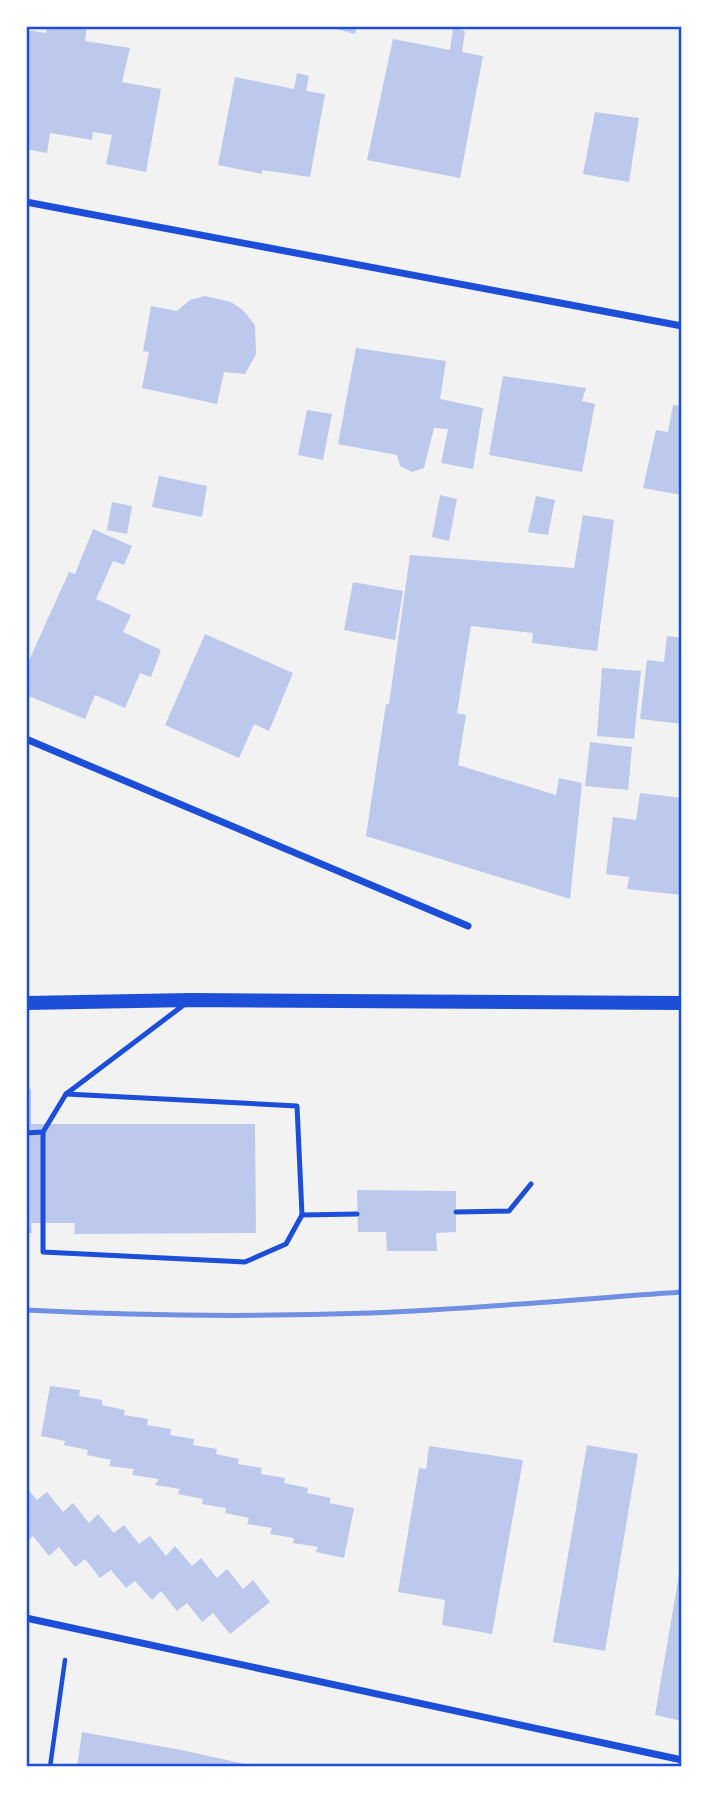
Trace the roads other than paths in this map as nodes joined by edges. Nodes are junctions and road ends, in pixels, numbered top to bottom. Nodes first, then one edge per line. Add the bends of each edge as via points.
1 (26, 202) edge
2 (682, 326) edge
3 (26, 739) edge
4 (468, 926) dead end
5 (191, 1000) junction
6 (26, 1003) edge
7 (682, 1003) edge
8 (66, 1094) junction
9 (43, 1132) junction
10 (26, 1133) edge
11 (531, 1184) dead end
12 (456, 1212) dead end
13 (358, 1214) dead end
14 (302, 1215) junction
15 (26, 1618) edge
16 (682, 1760) edge

1 - 2 street
3 - 4 street
5 - 6 main road
5 - 7 main road
5 - 8 lane
8 - 9 lane
8 - 14 lane via 297,1106
9 - 10 lane
9 - 14 lane via 43,1252 246,1262 286,1244
11 - 12 lane via 509,1211
13 - 14 lane
15 - 16 street

